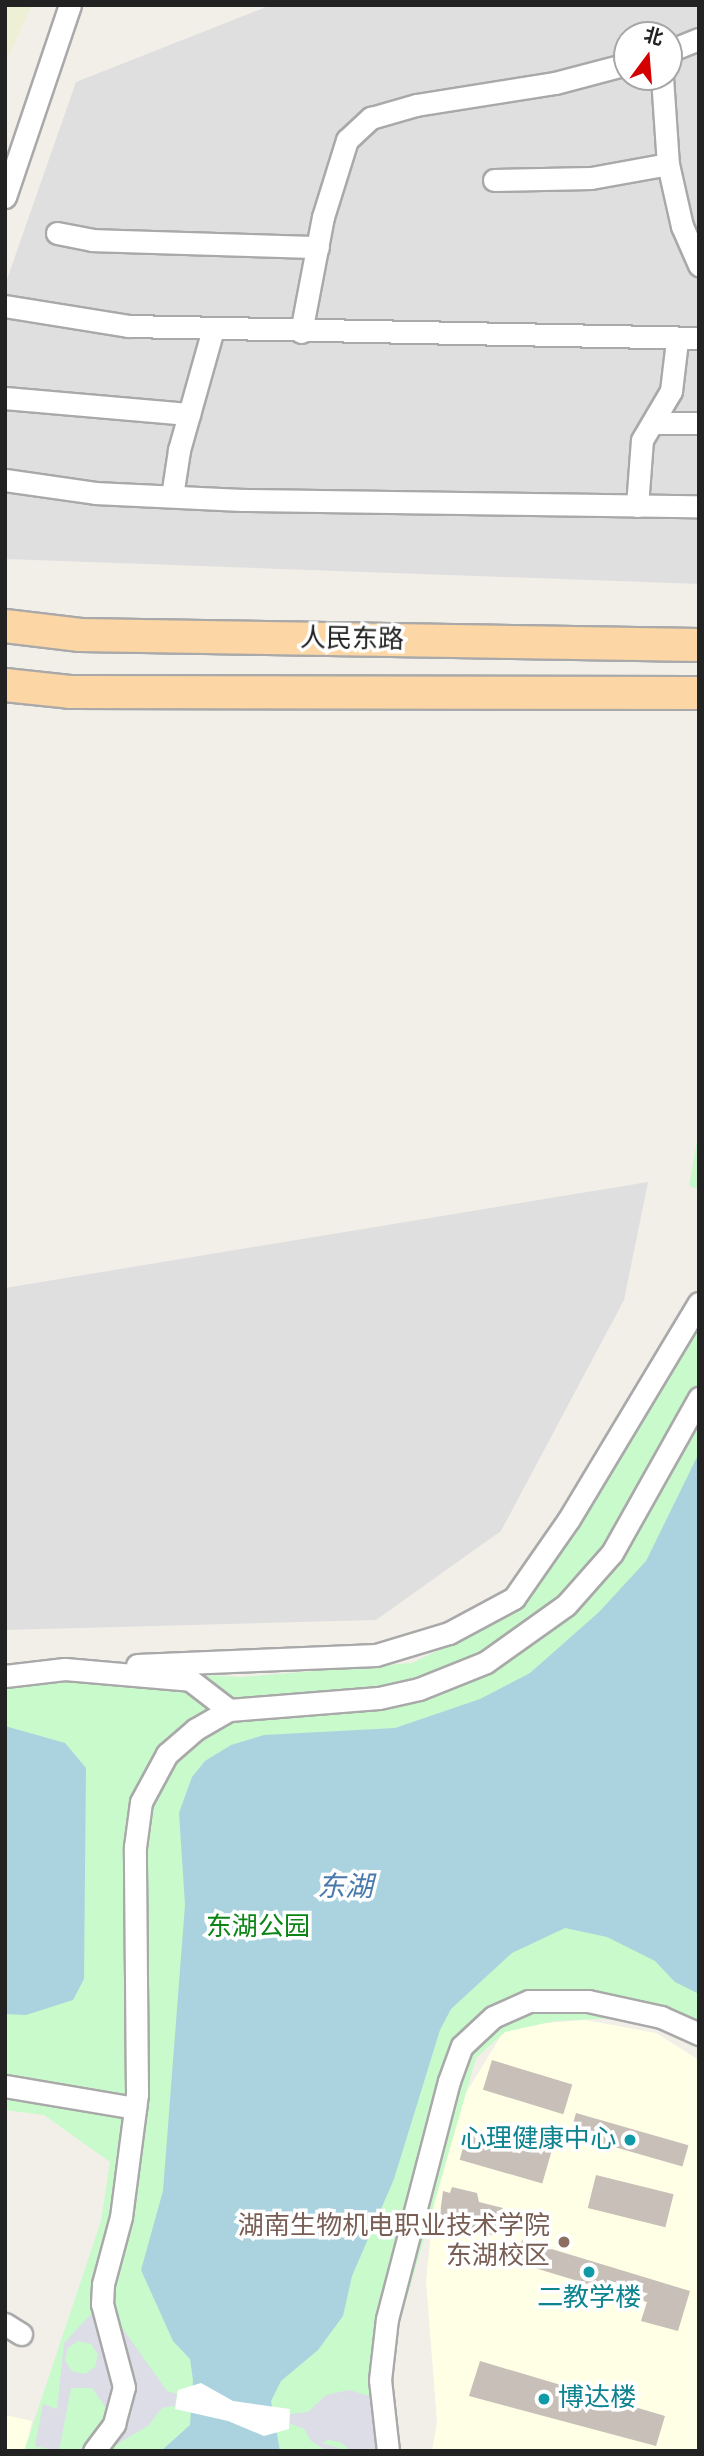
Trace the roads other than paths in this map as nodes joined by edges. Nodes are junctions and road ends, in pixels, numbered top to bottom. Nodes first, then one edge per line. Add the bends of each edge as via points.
1 (70, 5) edge
2 (613, 68) edge
3 (663, 91) edge
4 (668, 164) junction
5 (494, 180) dead end
6 (5, 197) edge
7 (691, 223) edge
8 (57, 233) dead end
9 (318, 247) junction
10 (699, 265) edge
11 (5, 306) edge
12 (213, 329) junction
13 (301, 332) junction
14 (699, 338) edge
15 (677, 341) junction
16 (5, 398) edge
17 (189, 414) junction
18 (655, 423) junction
19 (699, 423) edge
20 (5, 480) edge
21 (172, 496) junction
22 (637, 506) junction
23 (699, 506) edge
24 (5, 626) edge
25 (699, 645) edge
26 (5, 685) edge
27 (699, 693) edge
28 (699, 1303) edge
29 (699, 1398) edge
30 (65, 1669) junction
31 (5, 1676) edge
32 (229, 1710) junction
33 (699, 2034) edge
34 (5, 2086) edge
35 (135, 2108) junction
36 (94, 2451) edge
37 (388, 2451) edge

1 - 6 street
2 - 9 street via 555,83 416,105 371,118 347,140
3 - 4 street
4 - 5 street via 591,178
4 - 7 street
7 - 10 street
8 - 9 street via 92,240
9 - 13 street
11 - 12 street via 128,326
12 - 13 street
12 - 17 street
13 - 15 street
14 - 15 street
15 - 18 street via 671,391
16 - 17 street
17 - 21 street
18 - 19 street
18 - 22 street via 642,440
20 - 21 street via 95,493
21 - 22 street
22 - 23 street
24 - 25 main road, 人民东路 via 80,635
26 - 27 main road, 人民东路 via 69,692
28 - 30 street via 569,1519 514,1598 449,1633 376,1655
29 - 32 street via 612,1553 566,1605 486,1661 419,1689 379,1698
30 - 31 street
30 - 32 street via 190,1680
32 - 35 street via 196,1728 167,1754 141,1802 135,1847 140,2052
33 - 37 street via 661,2017 588,2001 529,2001 493,2017 462,2046 387,2319 380,2380
34 - 35 street
35 - 36 street via 121,2217 102,2304 124,2387 114,2424

